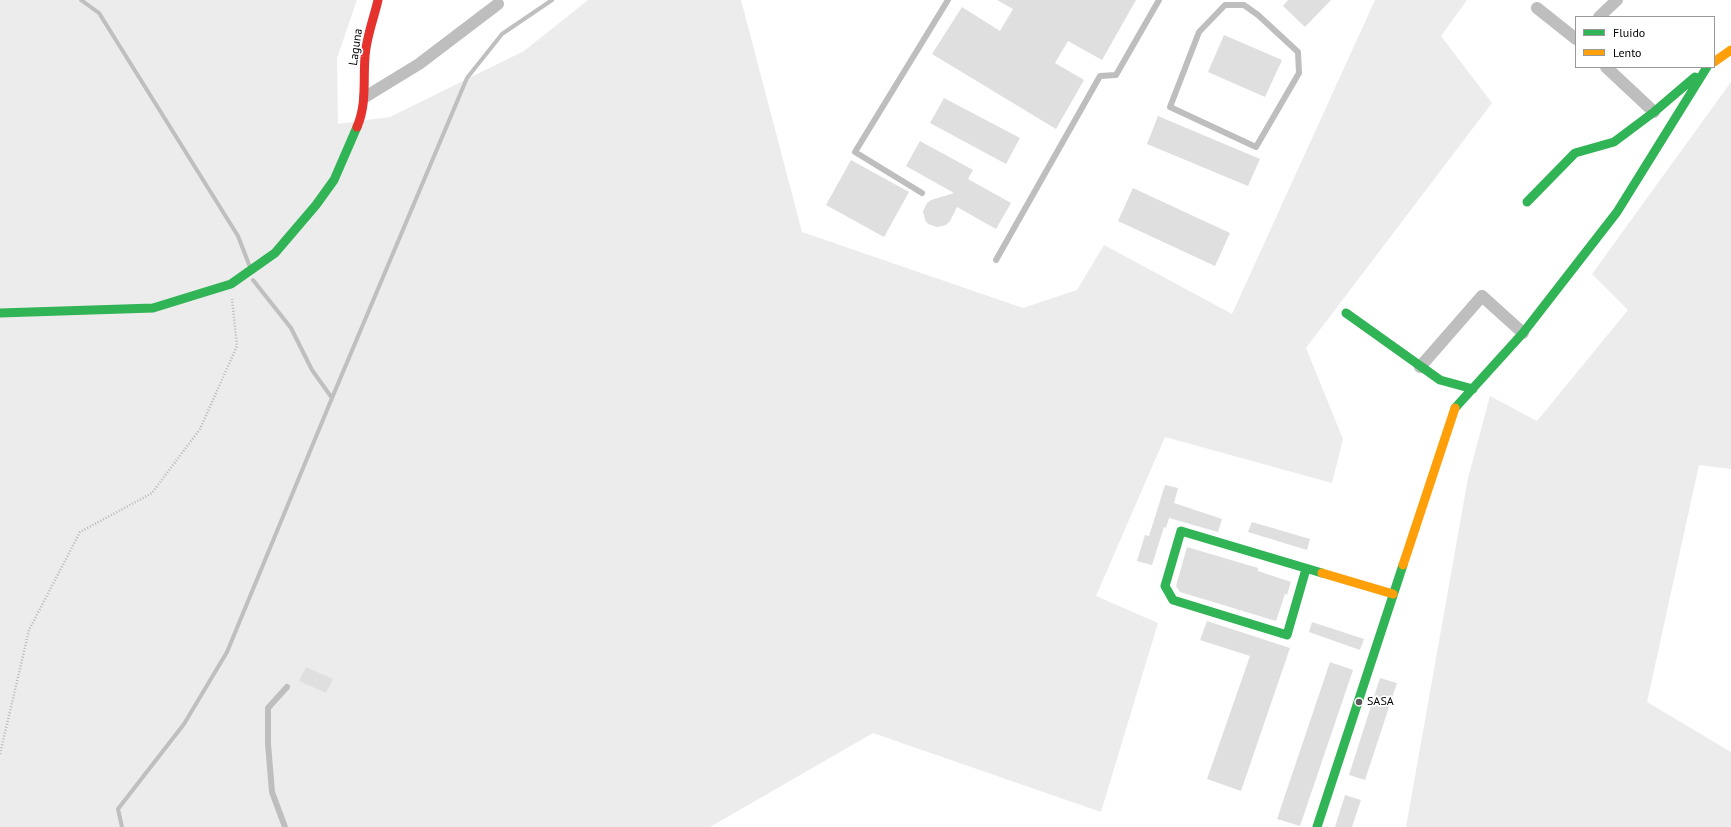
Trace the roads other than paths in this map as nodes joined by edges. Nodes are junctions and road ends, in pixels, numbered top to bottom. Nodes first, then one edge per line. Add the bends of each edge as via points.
1 (378, 0) edge
2 (948, 0) edge
3 (1159, 0) edge
4 (1617, 0) edge
5 (499, 1) edge
6 (1245, 3) edge
7 (1537, 8) dead end
8 (1600, 16) edge
9 (1575, 37) edge
10 (1731, 50) edge
11 (1715, 61) edge
12 (1607, 68) edge
13 (1705, 68) edge
14 (1705, 68) edge
15 (365, 98) junction
16 (1654, 112) junction
17 (922, 192) dead end
18 (1527, 202) dead end
19 (996, 260) dead end
20 (0, 313) edge
21 (1346, 313) dead end
22 (1523, 334) junction
23 (1420, 367) junction
24 (1473, 389) junction
25 (1306, 569) junction
26 (1393, 594) junction
27 (287, 687) dead end
28 (285, 827) edge
29 (1317, 827) edge

1 - 15 street, Laguna via 365,56
2 - 17 lane via 855,152
3 - 19 lane via 1116,75 1100,76
4 - 8 street
5 - 15 street via 419,64
6 - 6 lane via 1298,52 1299,74 1256,147 1170,107 1199,32 1225,5
7 - 9 street
10 - 11 street
12 - 16 street
13 - 16 street
14 - 22 street via 1618,212
15 - 20 street, Laguna via 361,118 334,180 316,205 275,253 231,284 153,308
16 - 18 street via 1614,142 1575,152
21 - 23 street
22 - 23 street via 1482,296
22 - 24 street
23 - 24 street via 1440,380
24 - 26 street via 1455,408
25 - 25 street via 1181,531 1165,586 1173,600 1287,635
25 - 26 street
26 - 29 street
27 - 28 lane via 268,708 272,792

